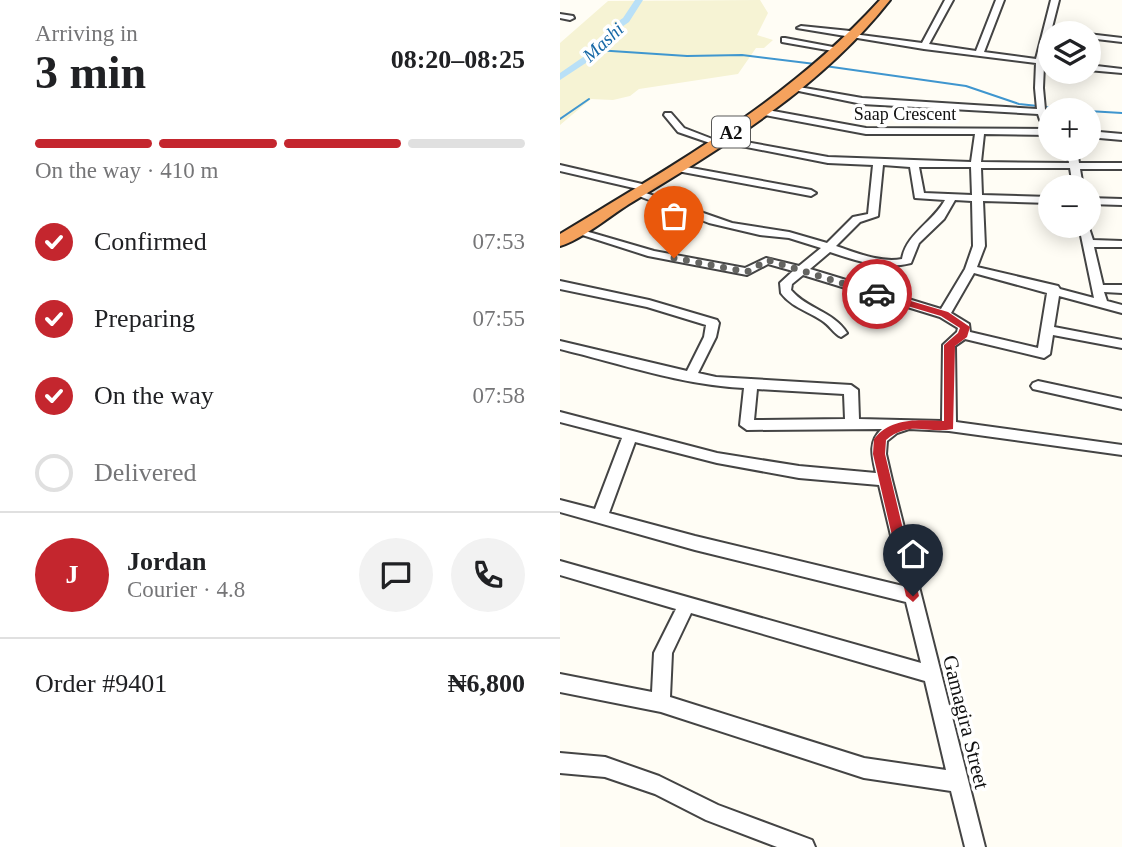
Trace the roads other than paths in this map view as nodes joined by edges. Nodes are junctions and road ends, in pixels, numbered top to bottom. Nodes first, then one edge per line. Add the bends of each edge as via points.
1 (878, 0) edge
2 (885, 0) edge
3 (949, 0) edge
4 (1000, 0) edge
5 (1055, 0) edge
6 (560, 16) edge
7 (570, 18) dead end
8 (1048, 21) edge
9 (801, 28) dead end
10 (850, 35) junction
11 (1101, 38) edge
12 (785, 40) dead end
13 (1122, 40) edge
14 (924, 47) junction
15 (833, 49) junction
16 (979, 54) junction
17 (1038, 61) edge
18 (1101, 69) edge
19 (1122, 71) edge
20 (793, 89) junction
21 (1038, 109) edge
22 (762, 112) junction
23 (668, 115) dead end
24 (980, 130) junction
25 (1038, 132) edge
26 (1101, 135) edge
27 (1122, 137) edge
28 (716, 139) junction
29 (1074, 161) edge
30 (878, 162) junction
31 (914, 164) junction
32 (976, 164) junction
33 (1074, 165) junction
34 (1122, 166) edge
35 (675, 168) junction
36 (560, 169) edge
37 (1076, 175) edge
38 (637, 190) junction
39 (811, 193) dead end
40 (952, 197) junction
41 (977, 198) junction
42 (1038, 200) edge
43 (1101, 201) edge
44 (1122, 202) edge
45 (575, 231) junction
46 (560, 235) edge
47 (1086, 238) edge
48 (560, 241) edge
49 (1087, 243) junction
50 (1122, 244) edge
51 (827, 249) junction
52 (971, 269) junction
53 (801, 271) junction
54 (560, 285) edge
55 (1098, 288) junction
56 (1055, 289) junction
57 (1122, 289) edge
58 (1101, 303) junction
59 (1122, 309) edge
60 (944, 314) junction
61 (1049, 330) junction
62 (841, 333) dead end
63 (963, 334) junction
64 (1122, 344) edge
65 (560, 345) edge
66 (690, 377) junction
67 (751, 383) junction
68 (1038, 386) dead end
69 (1122, 404) edge
70 (560, 417) edge
71 (909, 424) junction
72 (852, 425) junction
73 (949, 426) junction
74 (630, 435) junction
75 (1122, 450) edge
76 (885, 480) junction
77 (560, 506) edge
78 (600, 516) junction
79 (560, 568) edge
80 (913, 596) junction
81 (686, 605) junction
82 (933, 675) junction
83 (560, 683) edge
84 (662, 703) junction
85 (560, 763) edge
86 (958, 782) junction
87 (805, 847) edge
88 (975, 847) edge

1 - 10 highway, A2
2 - 10 highway, A2
3 - 14 street
4 - 16 street
5 - 8 street
6 - 7 street
9 - 10 street
10 - 14 street
10 - 15 highway, A2
10 - 20 highway, A2
11 - 13 street
12 - 15 street
14 - 16 street
15 - 28 highway, A2
16 - 17 street
18 - 19 street
20 - 21 street via 862,101
20 - 22 highway, A2
22 - 24 street, Saap Crescent via 866,131
22 - 28 highway, A2
23 - 28 street via 681,130
24 - 25 street, Saap Crescent
24 - 32 street
26 - 27 street
28 - 30 street via 828,160
28 - 35 highway, A2
28 - 38 highway, A2
29 - 33 street
30 - 31 street
30 - 51 street via 873,216 857,219
31 - 32 street
31 - 40 street via 919,196
32 - 33 street
32 - 41 street
33 - 34 street
33 - 37 street
35 - 38 highway, A2
35 - 39 street
36 - 38 street
38 - 45 highway, A2
38 - 46 highway, A2
38 - 51 street via 697,215 761,233 790,235
40 - 41 street
40 - 51 street via 941,216 917,238 907,261 890,265
41 - 42 street
41 - 52 street via 979,246
43 - 44 street
45 - 48 highway, A2
45 - 53 street via 652,254 747,272 768,260
47 - 49 street
49 - 50 street
49 - 55 street
51 - 53 street
52 - 56 street
52 - 60 street
53 - 60 street
53 - 62 street via 786,282 789,297 832,320
54 - 66 street via 713,323
55 - 57 street
55 - 58 street
56 - 58 street
56 - 61 street
58 - 59 street
60 - 63 street via 961,322
61 - 63 street via 1044,354
61 - 64 street
63 - 73 street via 949,345
65 - 66 street
66 - 67 street
67 - 72 street via 850,390
67 - 72 street via 747,425
68 - 69 street
70 - 74 street
71 - 72 street
71 - 73 street
71 - 76 street, Gamagira Street via 880,439
73 - 75 street
74 - 76 street via 717,458
74 - 78 street
76 - 80 street, Gamagira Street
77 - 78 street
78 - 80 street
79 - 81 street
80 - 82 street, Gamagira Street
81 - 82 street
81 - 84 street via 663,653
82 - 86 street, Gamagira Street
83 - 84 street
84 - 86 street via 864,768
85 - 87 street via 605,767
86 - 88 street, Gamagira Street

